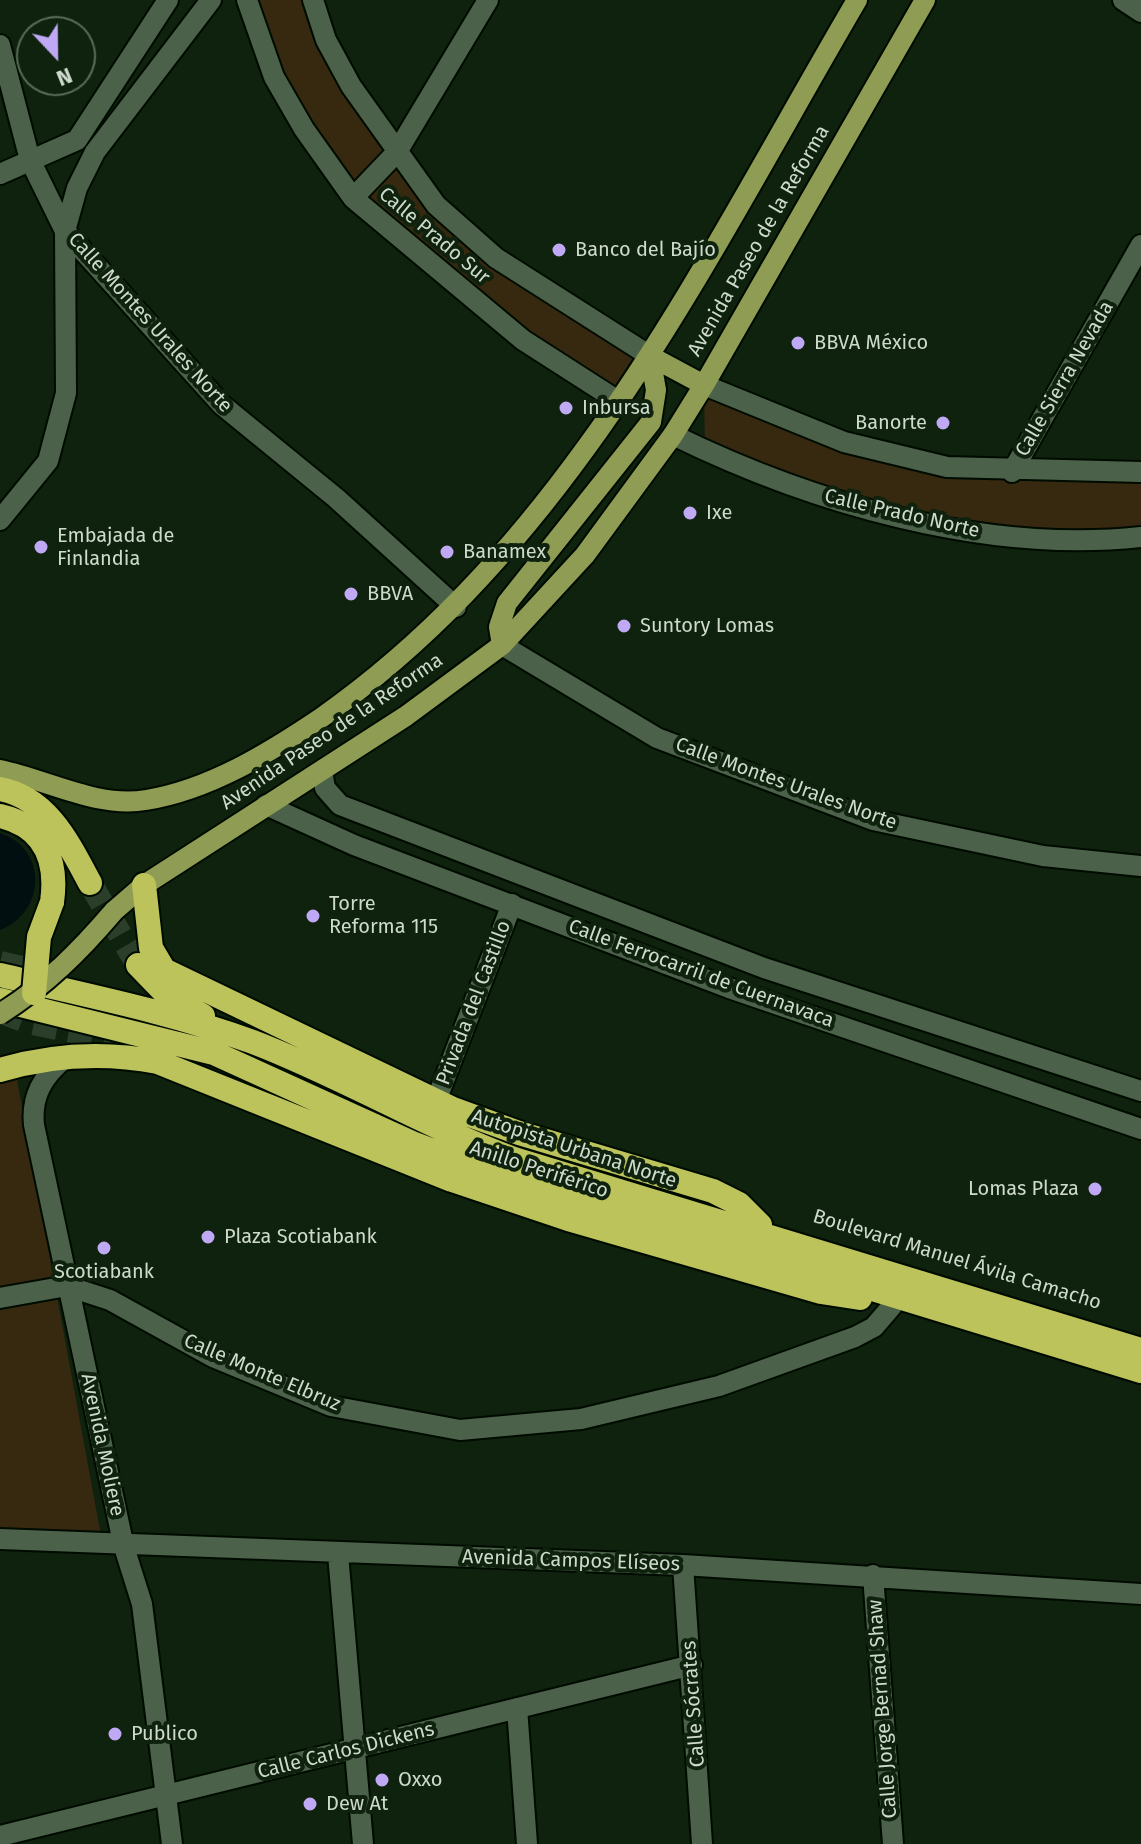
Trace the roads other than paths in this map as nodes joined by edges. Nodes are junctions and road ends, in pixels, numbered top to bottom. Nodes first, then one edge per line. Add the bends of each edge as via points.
1 (168, 0) edge
2 (211, 0) edge
3 (247, 0) edge
4 (313, 0) edge
5 (488, 0) edge
6 (857, 0) edge
7 (925, 0) edge
8 (1123, 0) edge
9 (1141, 12) edge
10 (0, 45) edge
11 (77, 140) junction
12 (95, 152) junction
13 (397, 152) junction
14 (30, 160) junction
15 (0, 174) edge
16 (353, 198) junction
17 (65, 231) junction
18 (1141, 245) edge
19 (650, 356) junction
20 (704, 385) junction
21 (618, 401) junction
22 (651, 422) junction
23 (673, 435) junction
24 (1012, 472) junction
25 (1141, 472) edge
26 (0, 520) edge
27 (1141, 537) edge
28 (456, 607) junction
29 (502, 645) junction
30 (0, 770) edge
31 (322, 771) junction
32 (0, 789) edge
33 (266, 805) junction
34 (0, 816) edge
35 (1141, 866) edge
36 (90, 883) tunnel mouth
37 (144, 885) junction
38 (512, 904) junction
39 (651, 925) junction
40 (641, 954) junction
41 (138, 965) tunnel mouth
42 (0, 975) edge
43 (34, 993) junction
44 (0, 1000) edge
45 (0, 1014) edge
46 (239, 1037) junction
47 (182, 1054) dead end
48 (65, 1058) junction
49 (7, 1068) edge
50 (368, 1085) dead end
51 (1141, 1091) edge
52 (436, 1101) junction
53 (1141, 1129) edge
54 (760, 1225) junction
55 (67, 1286) junction
56 (0, 1298) edge
57 (883, 1303) junction
58 (1141, 1341) edge
59 (1141, 1350) edge
60 (1141, 1371) edge
61 (1141, 1381) edge
62 (0, 1539) edge
63 (124, 1547) junction
64 (338, 1554) junction
65 (683, 1565) junction
66 (873, 1575) junction
67 (1141, 1594) edge
68 (692, 1665) junction
69 (517, 1708) junction
70 (357, 1748) junction
71 (167, 1797) junction
72 (0, 1836) edge
73 (172, 1844) edge
74 (363, 1844) edge
75 (527, 1844) edge
76 (702, 1844) edge
77 (893, 1844) edge

1 - 11 street
2 - 12 street
3 - 16 street, Calle Prado Sur via 274,77
4 - 13 street, Calle Prado Sur via 326,40 351,86
5 - 13 street
6 - 19 main road, Avenida Paseo de la Reforma
7 - 20 main road, Avenida Paseo de la Reforma
8 - 9 street
10 - 14 street, Calle Montes Urales Norte
11 - 12 street
11 - 14 street
12 - 17 street via 77,188
13 - 16 street
13 - 19 street, Calle Prado Sur via 436,205 496,258
14 - 15 street
14 - 17 street, Calle Montes Urales Norte
16 - 21 street, Calle Prado Sur via 523,340
17 - 26 street via 66,393 48,461
17 - 28 street, Calle Montes Urales Norte via 222,405 336,498
18 - 24 street, Calle Sierra Nevada
19 - 20 main road, Calle Prado Sur
19 - 21 main road, Avenida Paseo de la Reforma
19 - 22 main road via 656,390
20 - 23 main road, Avenida Paseo de la Reforma
20 - 24 street via 844,442 947,467
21 - 22 main road, Calle Prado Sur
21 - 28 main road, Avenida Paseo de la Reforma via 544,507
22 - 23 main road, Calle Prado Sur
22 - 29 main road via 507,603 500,614
23 - 27 street, Calle Prado Norte via 828,499 932,523 1017,538
23 - 29 main road, Avenida Paseo de la Reforma via 585,555
24 - 25 street
28 - 30 main road, Avenida Paseo de la Reforma via 309,726 194,788 144,801 107,800
29 - 31 main road, Avenida Paseo de la Reforma
29 - 35 street, Calle Montes Urales Norte via 657,738 873,820 1043,856
31 - 33 main road, Avenida Paseo de la Reforma
31 - 39 street, Calle Ferrocarril de Cuernavaca via 325,788 340,805
32 - 36 highway via 27,797 45,813
33 - 37 main road, Avenida Paseo de la Reforma
33 - 38 street, Calle Ferrocarril de Cuernavaca via 354,845
34 - 43 highway, bridge via 26,825 47,846 55,876 39,937
37 - 43 main road, Avenida Paseo de la Reforma, bridge
37 - 52 highway via 151,948 164,970
38 - 40 street, Calle Ferrocarril de Cuernavaca
38 - 52 street, Privada del Castillo
39 - 40 street
39 - 51 street, Calle Ferrocarril de Cuernavaca via 764,968
40 - 53 street, Calle Ferrocarril de Cuernavaca
41 - 46 highway via 168,996
42 - 46 highway, Autopista Urbana Norte
43 - 45 main road, Avenida Paseo de la Reforma, bridge
44 - 60 highway via 214,1053 483,1170
46 - 59 highway, Autopista Urbana Norte via 514,1159
47 - 57 highway, Anillo Periférico via 253,1079 445,1165
48 - 49 highway
48 - 55 street, Avenida Moliere via 41,1083 33,1114
48 - 57 highway via 121,1056 158,1062 452,1180 568,1219 821,1292
50 - 54 highway, Anillo Periférico via 521,1150
52 - 54 highway via 519,1133 713,1191 739,1204
54 - 58 highway, Boulevard Manuel Ávila Camacho
55 - 56 street, Calle Monte Elbruz
55 - 57 street, Calle Monte Elbruz via 110,1300 213,1357 331,1406 460,1430 581,1419 719,1386 855,1337 881,1321
55 - 63 street, Avenida Moliere
57 - 61 highway
62 - 63 street, Avenida Campos Elíseos
63 - 64 street, Avenida Campos Elíseos
63 - 71 street, Avenida Moliere via 142,1604
64 - 65 street, Avenida Campos Elíseos
64 - 70 street
65 - 66 street, Avenida Campos Elíseos
65 - 68 street, Calle Sócrates
66 - 67 street, Avenida Campos Elíseos
66 - 77 street, Calle Jorge Bernad Shaw
68 - 69 street, Calle Carlos Dickens
68 - 76 street, Calle Sócrates
69 - 70 street, Calle Carlos Dickens
69 - 75 street
70 - 71 street, Calle Carlos Dickens
70 - 74 street
71 - 72 street, Calle Carlos Dickens
71 - 73 street, Avenida Moliere

